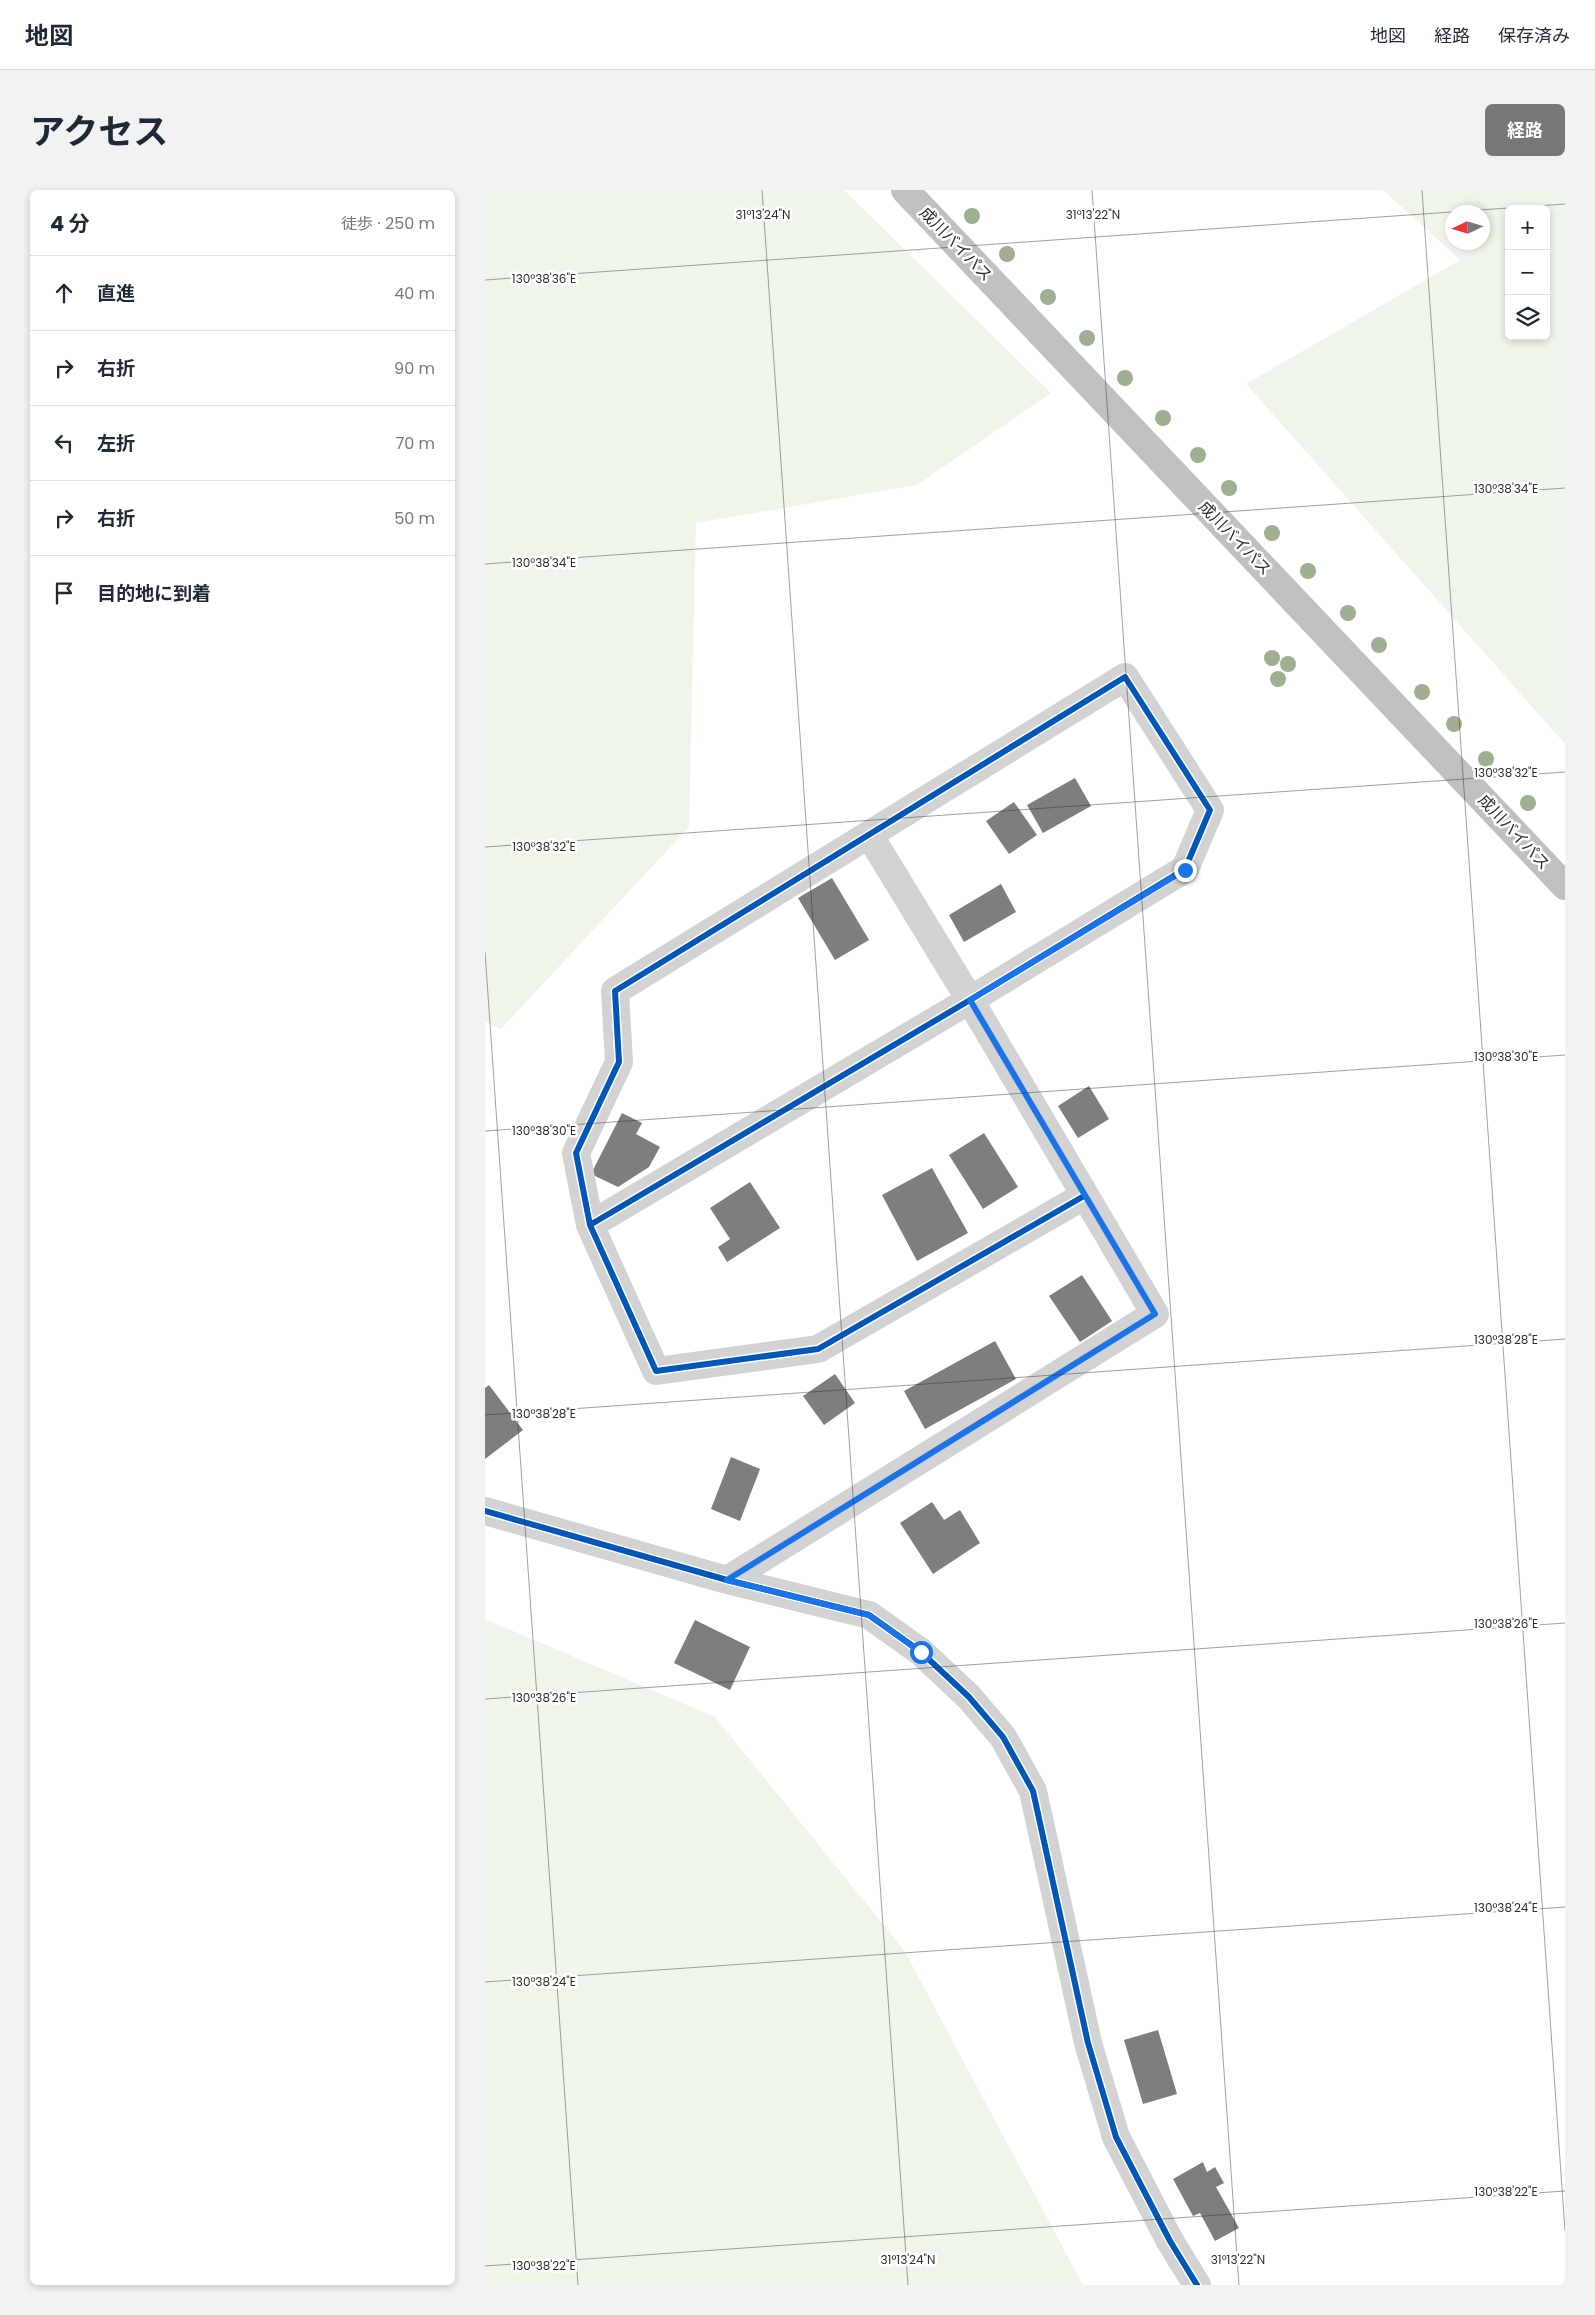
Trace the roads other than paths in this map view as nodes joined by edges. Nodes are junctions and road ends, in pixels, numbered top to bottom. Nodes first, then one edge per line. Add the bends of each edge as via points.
1 (905, 190) edge
2 (870, 836) junction
3 (1565, 886) edge
4 (970, 1000) junction
5 (1085, 1196) junction
6 (590, 1225) junction
7 (485, 1511) edge
8 (727, 1580) junction
9 (1197, 2285) edge

1 - 3 highway, 成川バイパス
2 - 4 street
2 - 4 street via 1125,677 1210,810 1185,870
2 - 6 street via 615,991 619,1062 576,1153
4 - 5 street
4 - 6 street
5 - 6 street via 818,1349 656,1371
5 - 8 street via 1155,1314
7 - 8 street
8 - 9 street via 869,1615 921,1652 969,1697 1003,1737 1033,1791 1088,2043 1116,2137 1170,2241

